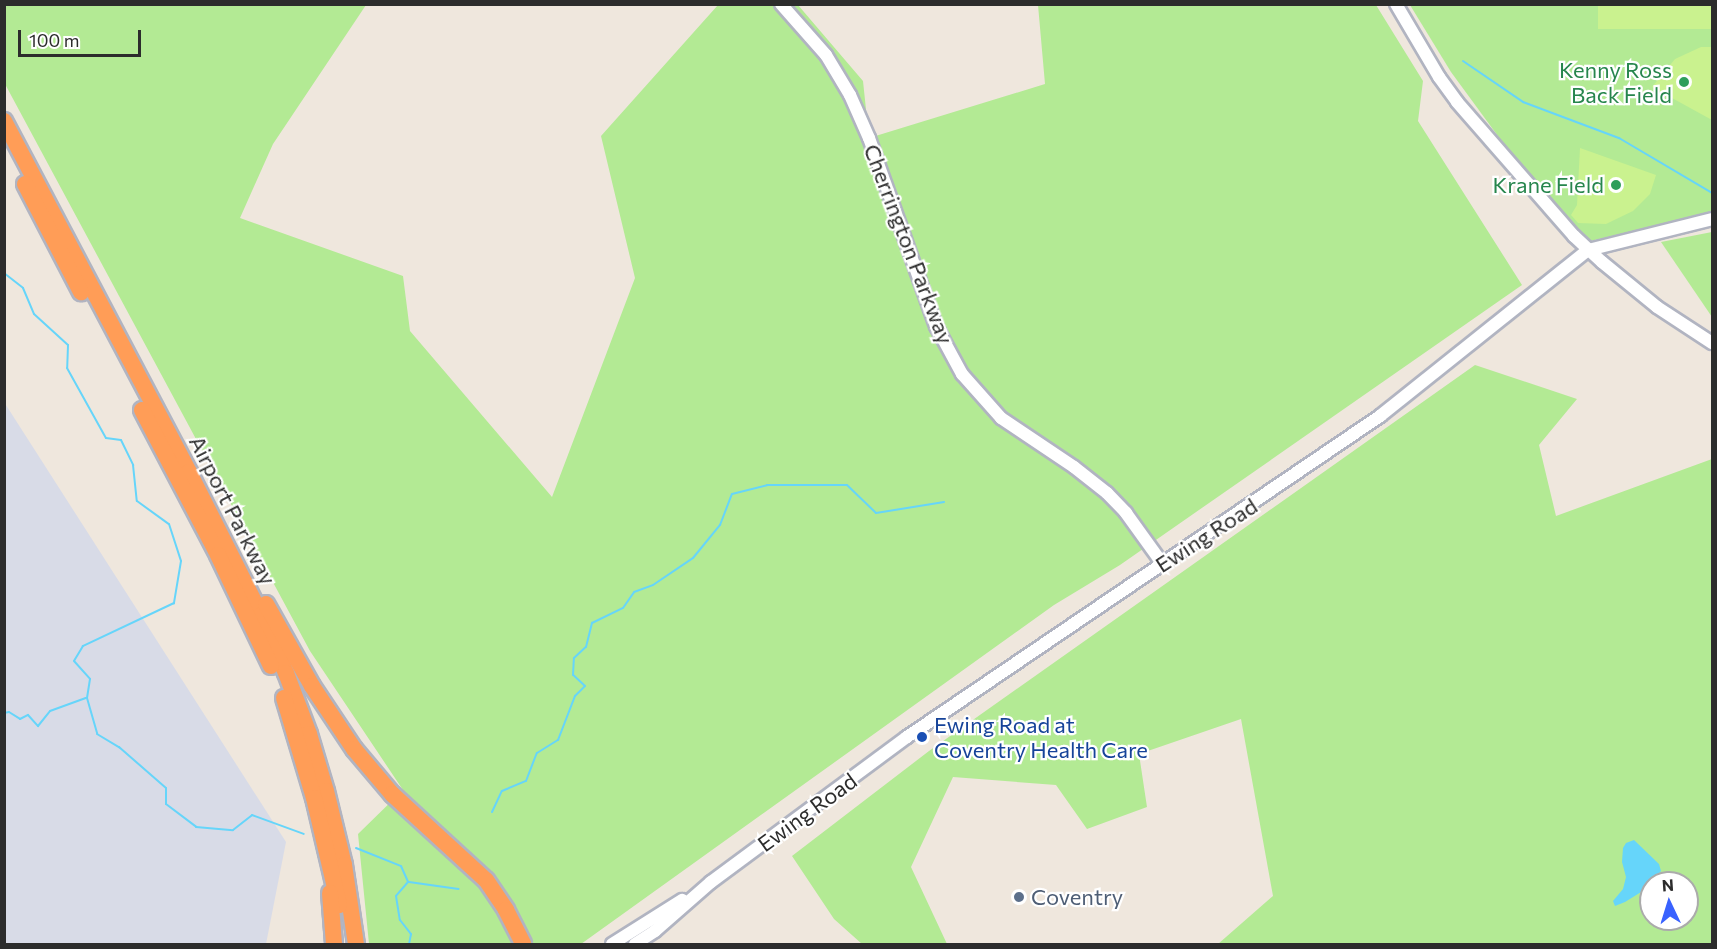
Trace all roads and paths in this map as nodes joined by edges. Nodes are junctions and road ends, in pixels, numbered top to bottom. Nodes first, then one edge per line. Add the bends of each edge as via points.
1 (781, 4) edge
2 (1396, 4) edge
3 (4, 121) edge
4 (4, 146) edge
5 (1713, 219) edge
6 (1588, 250) junction
7 (1713, 343) edge
8 (189, 472) junction
9 (1162, 563) junction
10 (322, 833) junction
11 (711, 882) junction
12 (334, 945) edge
13 (345, 945) edge
14 (356, 945) edge
15 (523, 945) edge
16 (612, 945) edge
17 (635, 945) edge

1 - 9 street, Cherrington Parkway via 826,55 850,95 936,326 962,374 1000,418 1107,493
2 - 6 street via 1457,102
3 - 8 highway, Airport Parkway
4 - 10 highway, Airport Parkway via 218,555 270,663 297,739
5 - 6 street, Ewing Road
6 - 7 street via 1657,307
6 - 9 street, Ewing Road via 1380,416
8 - 14 highway, Airport Parkway via 261,615 309,734 344,865
8 - 15 highway via 312,687 354,749 392,794 486,880 507,910
9 - 11 street, Ewing Road via 907,736
10 - 12 highway
10 - 13 highway, Airport Parkway
11 - 16 street, Ewing Road
11 - 17 street, Ewing Road

